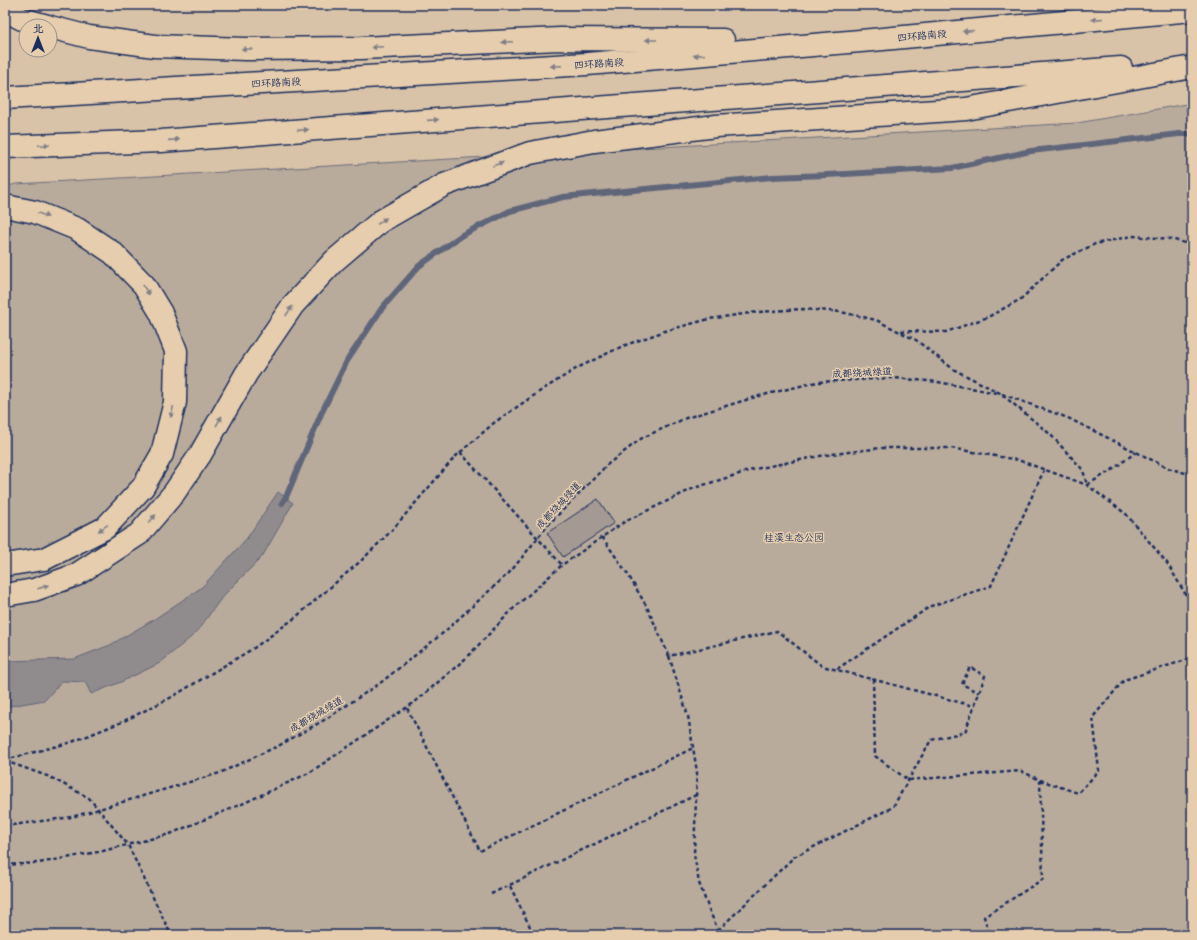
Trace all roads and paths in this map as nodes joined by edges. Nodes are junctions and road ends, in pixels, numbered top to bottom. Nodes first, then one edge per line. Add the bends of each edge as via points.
1 (5, 10) edge
2 (1192, 10) edge
3 (20, 18) edge
4 (58, 28) edge
5 (872, 40) junction
6 (1192, 62) edge
7 (1192, 67) edge
8 (5, 98) edge
9 (5, 147) edge
10 (5, 206) edge
11 (1192, 245) edge
12 (899, 331) junction
13 (1000, 393) junction
14 (460, 452) junction
15 (1136, 452) junction
16 (1044, 470) junction
17 (1192, 475) edge
18 (1086, 485) junction
19 (602, 537) junction
20 (538, 538) junction
21 (5, 565) edge
22 (562, 565) junction
23 (5, 595) edge
24 (1192, 605) edge
25 (669, 656) junction
26 (1192, 658) edge
27 (836, 670) junction
28 (873, 679) junction
29 (979, 693) junction
30 (974, 706) junction
31 (407, 708) junction
32 (693, 748) junction
33 (5, 760) edge
34 (908, 780) junction
35 (1040, 780) junction
36 (696, 794) junction
37 (98, 810) junction
38 (5, 826) edge
39 (128, 845) junction
40 (5, 866) edge
41 (510, 886) junction
42 (492, 894) dead end
43 (718, 930) junction
44 (171, 935) edge
45 (534, 935) edge
46 (713, 935) edge
47 (722, 935) edge
48 (990, 935) edge

1 - 3 highway
2 -> 5 highway, 四环路南段
5 -> 4 highway via 560,39 361,48 245,49 155,46 89,37
5 -> 8 highway, 四环路南段 via 587,64
9 -> 6 highway via 161,141
23 -> 7 highway via 34,590 76,575 139,534 174,493 200,455 246,374 293,305 334,261 381,221 444,185 530,153 594,141 716,126 966,109
10 -> 21 highway via 35,212 77,229 113,252 144,285 161,313 176,351 175,402 162,454 143,487 105,528 44,559
11 - 12 path via 1171,239 1132,236 1095,244 1062,260 1021,299 988,317 946,332
12 - 13 path via 916,340 953,369
12 - 14 path via 876,320 855,315 803,309 709,319 623,346 579,367 495,422
13 - 15 path, 成都绕城绿道 via 1068,418
13 - 18 path via 1050,434 1083,470
13 - 20 path, 成都绕城绿道 via 894,378 861,379 817,382 721,406 686,418 642,438 608,464
14 - 20 path
14 - 33 path via 392,530 363,559 254,648 170,698 122,722 72,742
15 - 17 path, 成都绕城绿道 via 1168,468
15 - 18 path
16 - 18 path
16 - 19 path via 1018,460 951,448 881,448 825,455 755,469 694,488 624,522
16 - 27 path via 991,586 931,606
18 - 24 path via 1126,514 1167,564
19 - 22 path
19 - 25 path via 647,607
20 - 22 path
20 - 37 path, 成都绕城绿道 via 511,571 444,633 379,684 326,720 220,773
22 - 31 path via 514,608 465,658
25 - 27 path via 777,631 822,666
25 - 32 path via 688,716
26 - 35 path via 1124,680 1093,717 1099,771 1078,793
27 - 28 path
28 - 30 path
28 - 34 path via 875,756
29 - 29 path via 985,676 970,668 962,684
29 - 30 path
30 - 34 path via 965,732 931,740
31 - 32 path via 480,851
31 - 39 path via 309,773 170,834
32 - 36 path via 697,772
33 - 37 path via 50,777 89,798
34 - 35 path via 1021,771
34 - 43 path via 893,807 794,856
35 - 48 path via 1043,879 984,917
36 - 41 path
36 - 43 path via 694,820 699,883
37 - 38 path, 成都绕城绿道 via 72,817
37 - 39 path
39 - 40 path via 39,863
39 - 44 path
41 - 42 path
41 - 45 path
43 - 46 path
43 - 47 path

